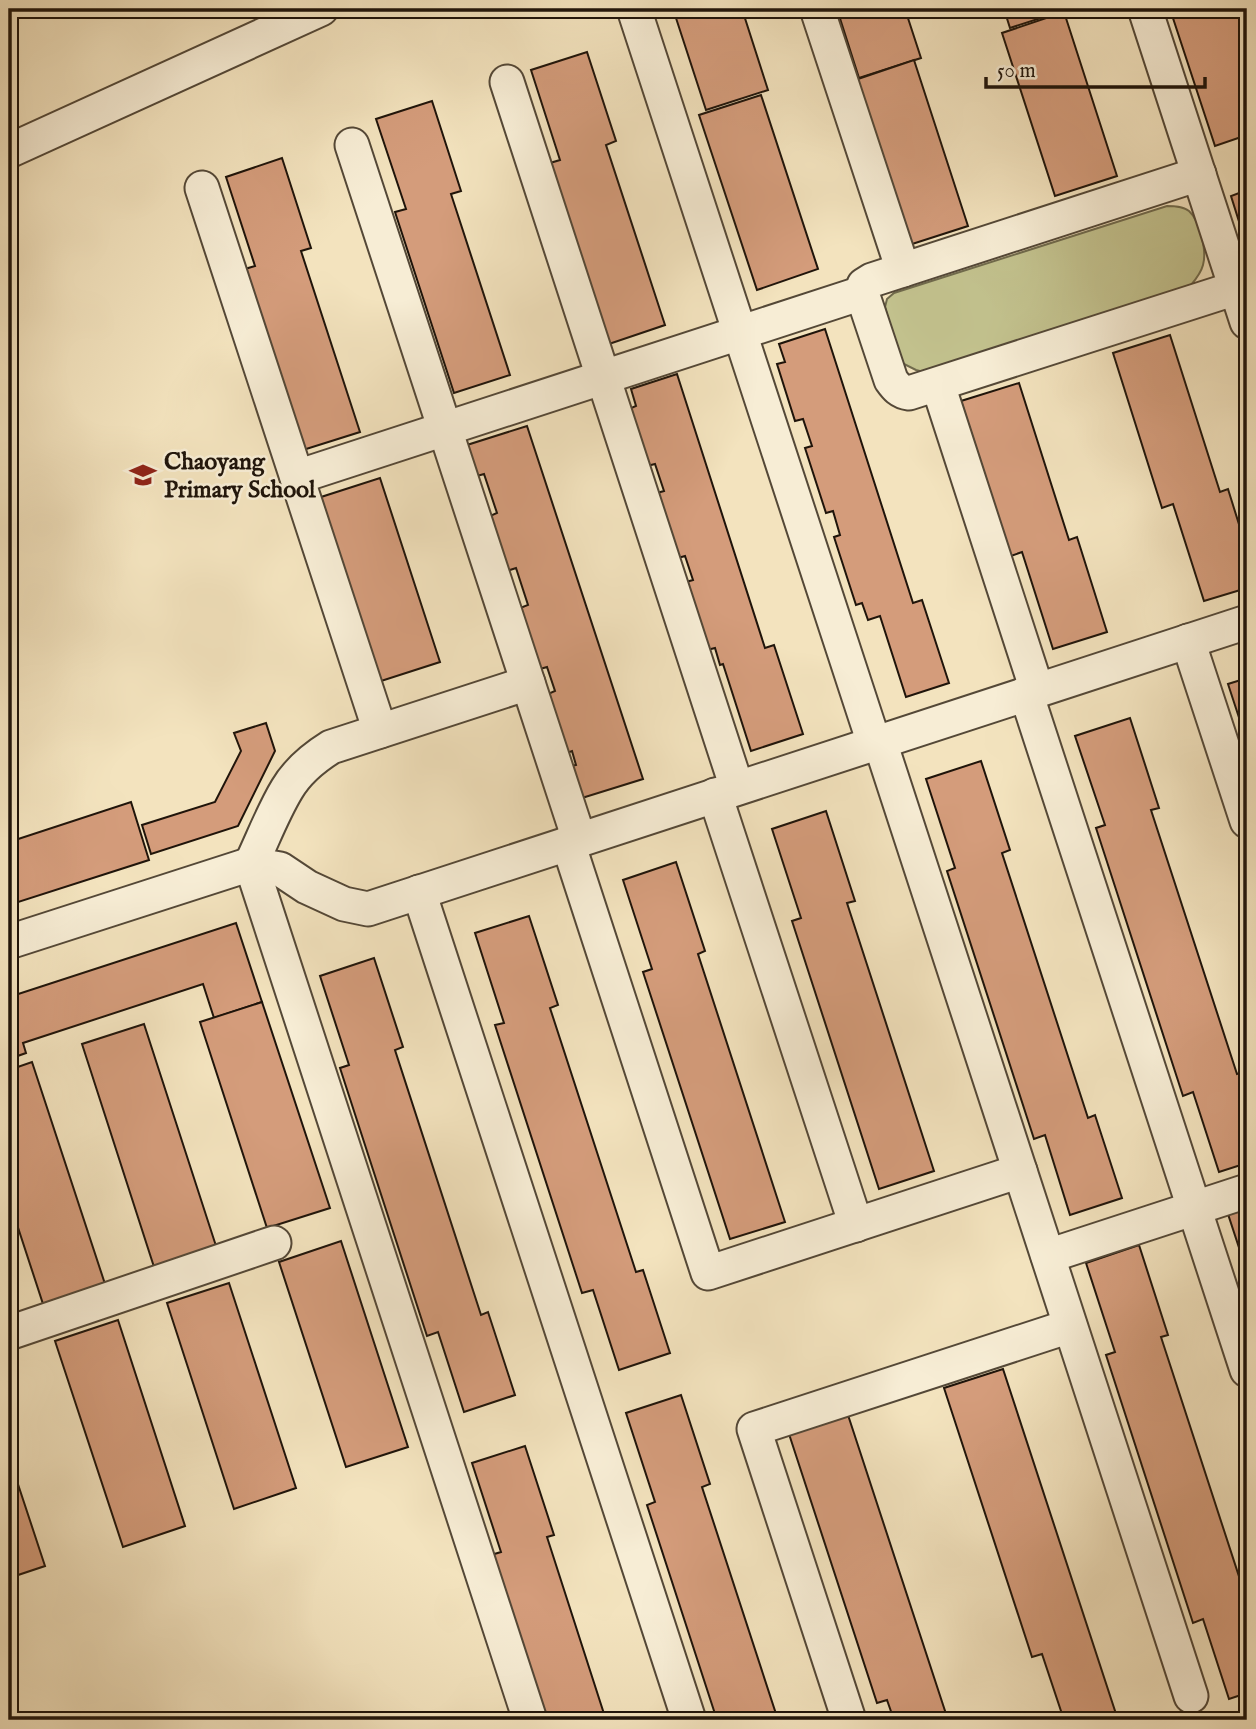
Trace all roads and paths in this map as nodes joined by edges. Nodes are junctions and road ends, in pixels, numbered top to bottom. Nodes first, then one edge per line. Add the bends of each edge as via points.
1 (321, 9) edge
2 (634, 9) edge
3 (817, 9) edge
4 (1145, 9) edge
5 (507, 82) dead end
6 (352, 145) dead end
7 (9, 151) edge
8 (1199, 174) junction
9 (202, 188) dead end
10 (903, 270) junction
11 (1236, 288) junction
12 (862, 293) junction
13 (1247, 322) edge
14 (740, 333) junction
15 (603, 377) junction
16 (938, 385) junction
17 (445, 429) junction
18 (297, 477) junction
19 (1247, 621) edge
20 (1188, 641) junction
21 (528, 683) junction
22 (1032, 692) junction
23 (380, 731) junction
24 (877, 742) junction
25 (726, 792) junction
26 (1247, 821) edge
27 (574, 841) junction
28 (251, 864) junction
29 (419, 892) junction
30 (9, 942) edge
31 (1020, 1171) junction
32 (1247, 1191) edge
33 (1195, 1208) junction
34 (856, 1225) junction
35 (274, 1243) dead end
36 (1048, 1256) junction
37 (1070, 1326) junction
38 (9, 1333) edge
39 (1247, 1370) edge
40 (1191, 1696) dead end
41 (530, 1720) edge
42 (689, 1720) edge
43 (849, 1720) edge

1 - 7 street
2 - 14 street
3 - 10 street
4 - 8 street
5 - 15 street
6 - 17 street
8 - 10 street
8 - 11 street
9 - 18 street
10 - 12 street via 863,285
11 - 13 street
11 - 16 street
12 - 14 street
12 - 16 street via 896,387 909,393
14 - 15 street
14 - 24 street
15 - 17 street
15 - 25 street
16 - 22 street
17 - 18 street
17 - 21 street
18 - 23 street
19 - 20 street
20 - 22 street
20 - 26 street
21 - 23 street
21 - 27 street
22 - 24 street
22 - 33 street
23 - 28 street via 331,747 303,769 288,787
24 - 25 street
24 - 31 street
25 - 27 street
25 - 34 street
27 - 29 street
27 - 34 street via 708,1273
28 - 29 street via 280,869 344,904 368,909
28 - 30 street
28 - 41 street
29 - 42 street
31 - 34 street
31 - 36 street
32 - 33 street
33 - 36 street
33 - 39 street
35 - 38 street
36 - 37 street
37 - 40 street
37 - 43 street via 754,1429

